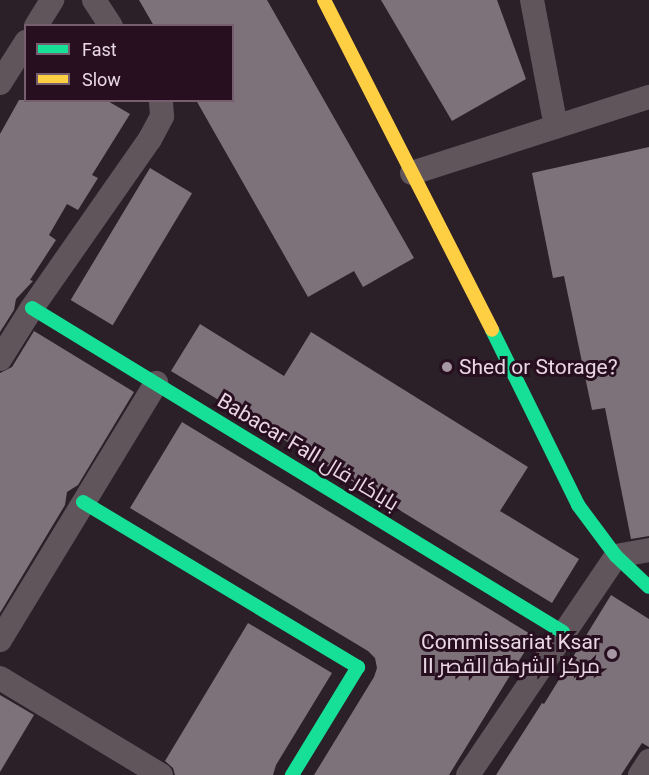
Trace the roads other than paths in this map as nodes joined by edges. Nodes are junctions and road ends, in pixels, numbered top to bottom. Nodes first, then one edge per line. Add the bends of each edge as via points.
1 (52, 0) edge
2 (94, 0) edge
3 (532, 0) edge
4 (328, 1) edge
5 (37, 24) edge
6 (110, 24) edge
7 (24, 45) edge
8 (0, 83) edge
9 (649, 97) edge
10 (161, 102) edge
11 (556, 127) junction
12 (412, 173) junction
13 (32, 308) junction
14 (0, 359) edge
15 (156, 383) junction
16 (83, 502) junction
17 (649, 550) edge
18 (616, 556) junction
19 (649, 587) edge
20 (563, 632) junction
21 (0, 640) edge
22 (0, 678) edge
23 (649, 761) edge
24 (160, 775) edge
25 (292, 775) edge
26 (468, 775) edge
27 (640, 775) edge

1 - 5 street
2 - 6 street
3 - 11 street
4 - 12 street
7 - 8 street
9 - 11 street
10 - 13 street via 162,116 150,139
11 - 12 street
12 - 18 street via 558,469 578,505
13 - 14 street
13 - 15 street, Babacar Fall باباكار فال
15 - 16 street
15 - 20 street, Babacar Fall باباكار فال
16 - 21 street
16 - 25 street via 358,667
17 - 18 street
18 - 19 street
18 - 20 street
20 - 26 street
22 - 24 street
23 - 27 street

